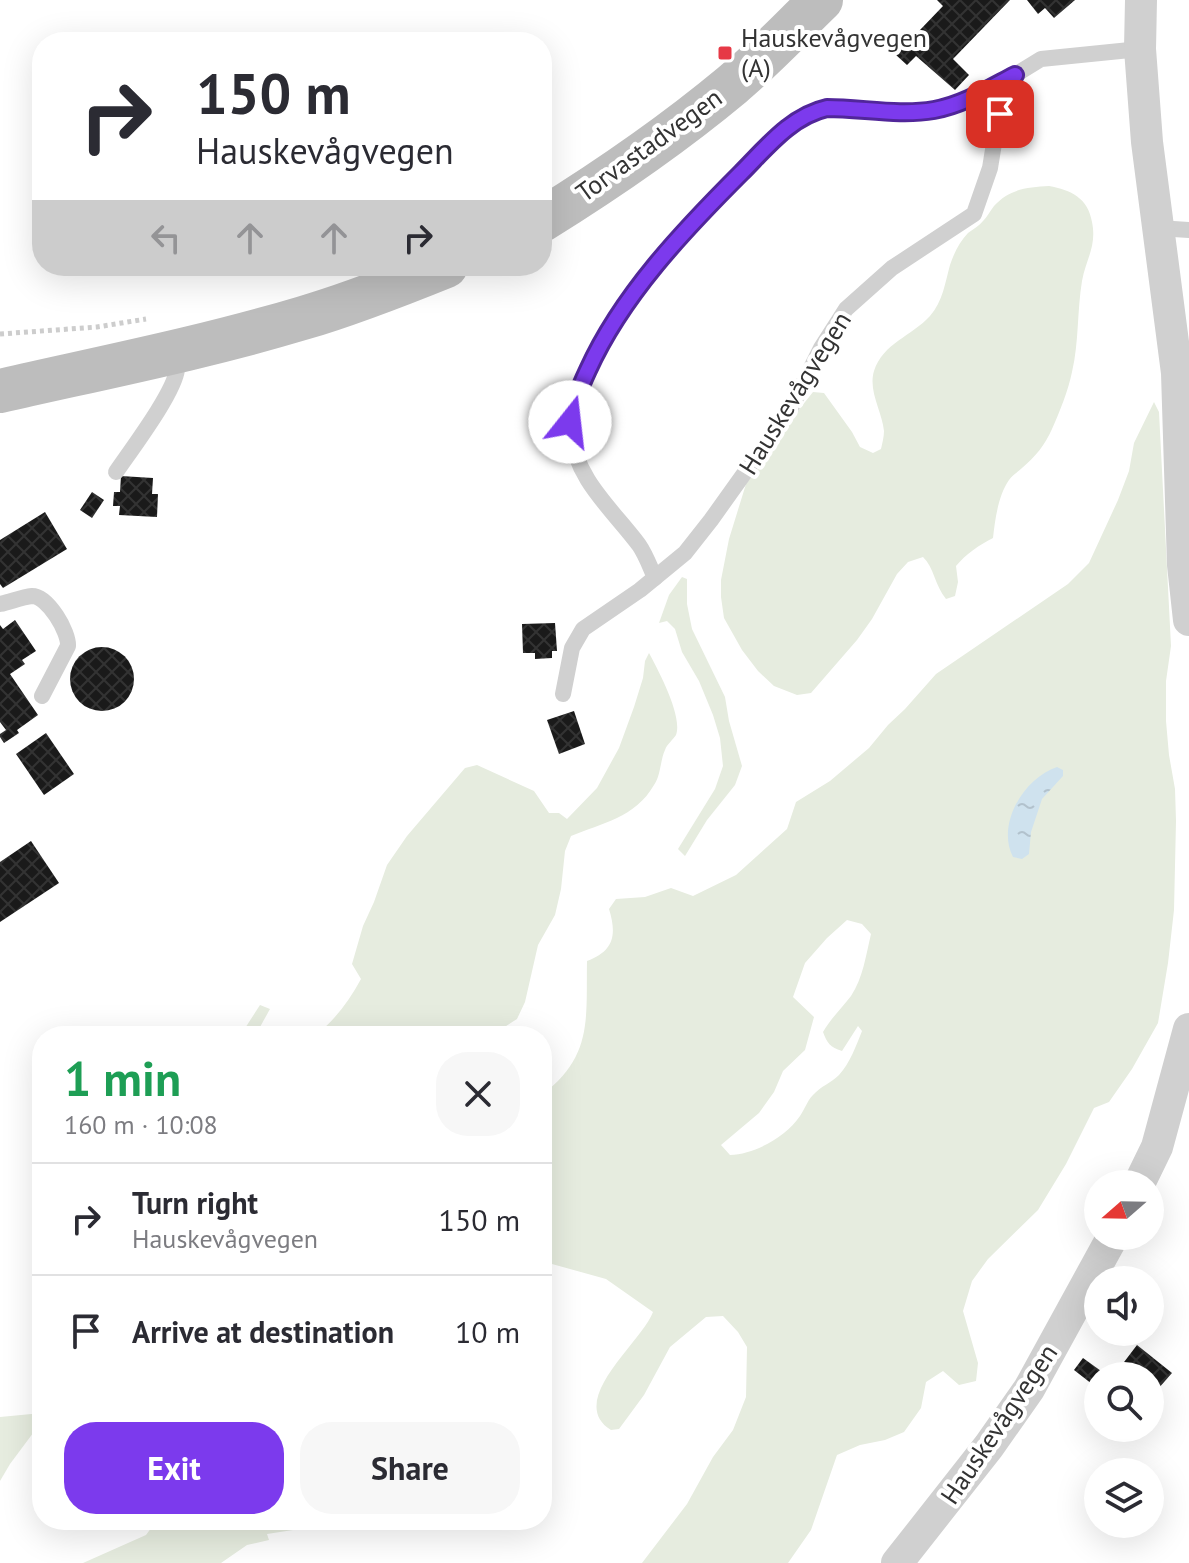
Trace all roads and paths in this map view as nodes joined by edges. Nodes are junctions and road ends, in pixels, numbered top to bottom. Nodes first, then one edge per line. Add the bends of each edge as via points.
1 (821, 0) edge
2 (1141, 0) edge
3 (1140, 49) junction
4 (1015, 75) junction
5 (552, 214) edge
6 (1173, 229) edge
7 (421, 276) edge
8 (0, 334) edge
9 (168, 334) junction
10 (0, 391) edge
11 (1184, 423) edge
12 (116, 472) dead end
13 (655, 578) junction
14 (0, 604) edge
15 (1189, 620) edge
16 (563, 694) dead end
17 (42, 696) dead end
18 (1189, 1029) edge
19 (1146, 1170) edge
20 (1105, 1250) edge
21 (897, 1563) edge

1 - 5 main road, Torvastadvegen via 733,84 673,132
2 - 3 street
3 - 4 lane via 1041,59
3 - 6 street via 1147,142
4 - 13 lane, Hauskevågvegen via 1002,94 990,168 974,214 892,268 846,309 791,408 685,553
4 - 13 lane via 935,110 827,108 802,117 696,218 620,312 572,406 571,435 581,468 641,547
6 - 11 street via 1177,373
7 - 9 main road via 304,318
8 - 9 path via 97,327
9 - 10 main road
9 - 12 lane via 177,369 172,384
11 - 15 street via 1183,565
13 - 16 lane, Hauskevågvegen via 583,629 572,648
14 - 17 lane via 33,596 46,601 69,638
18 - 19 street
20 - 21 street, Hauskevågvegen via 1029,1389

